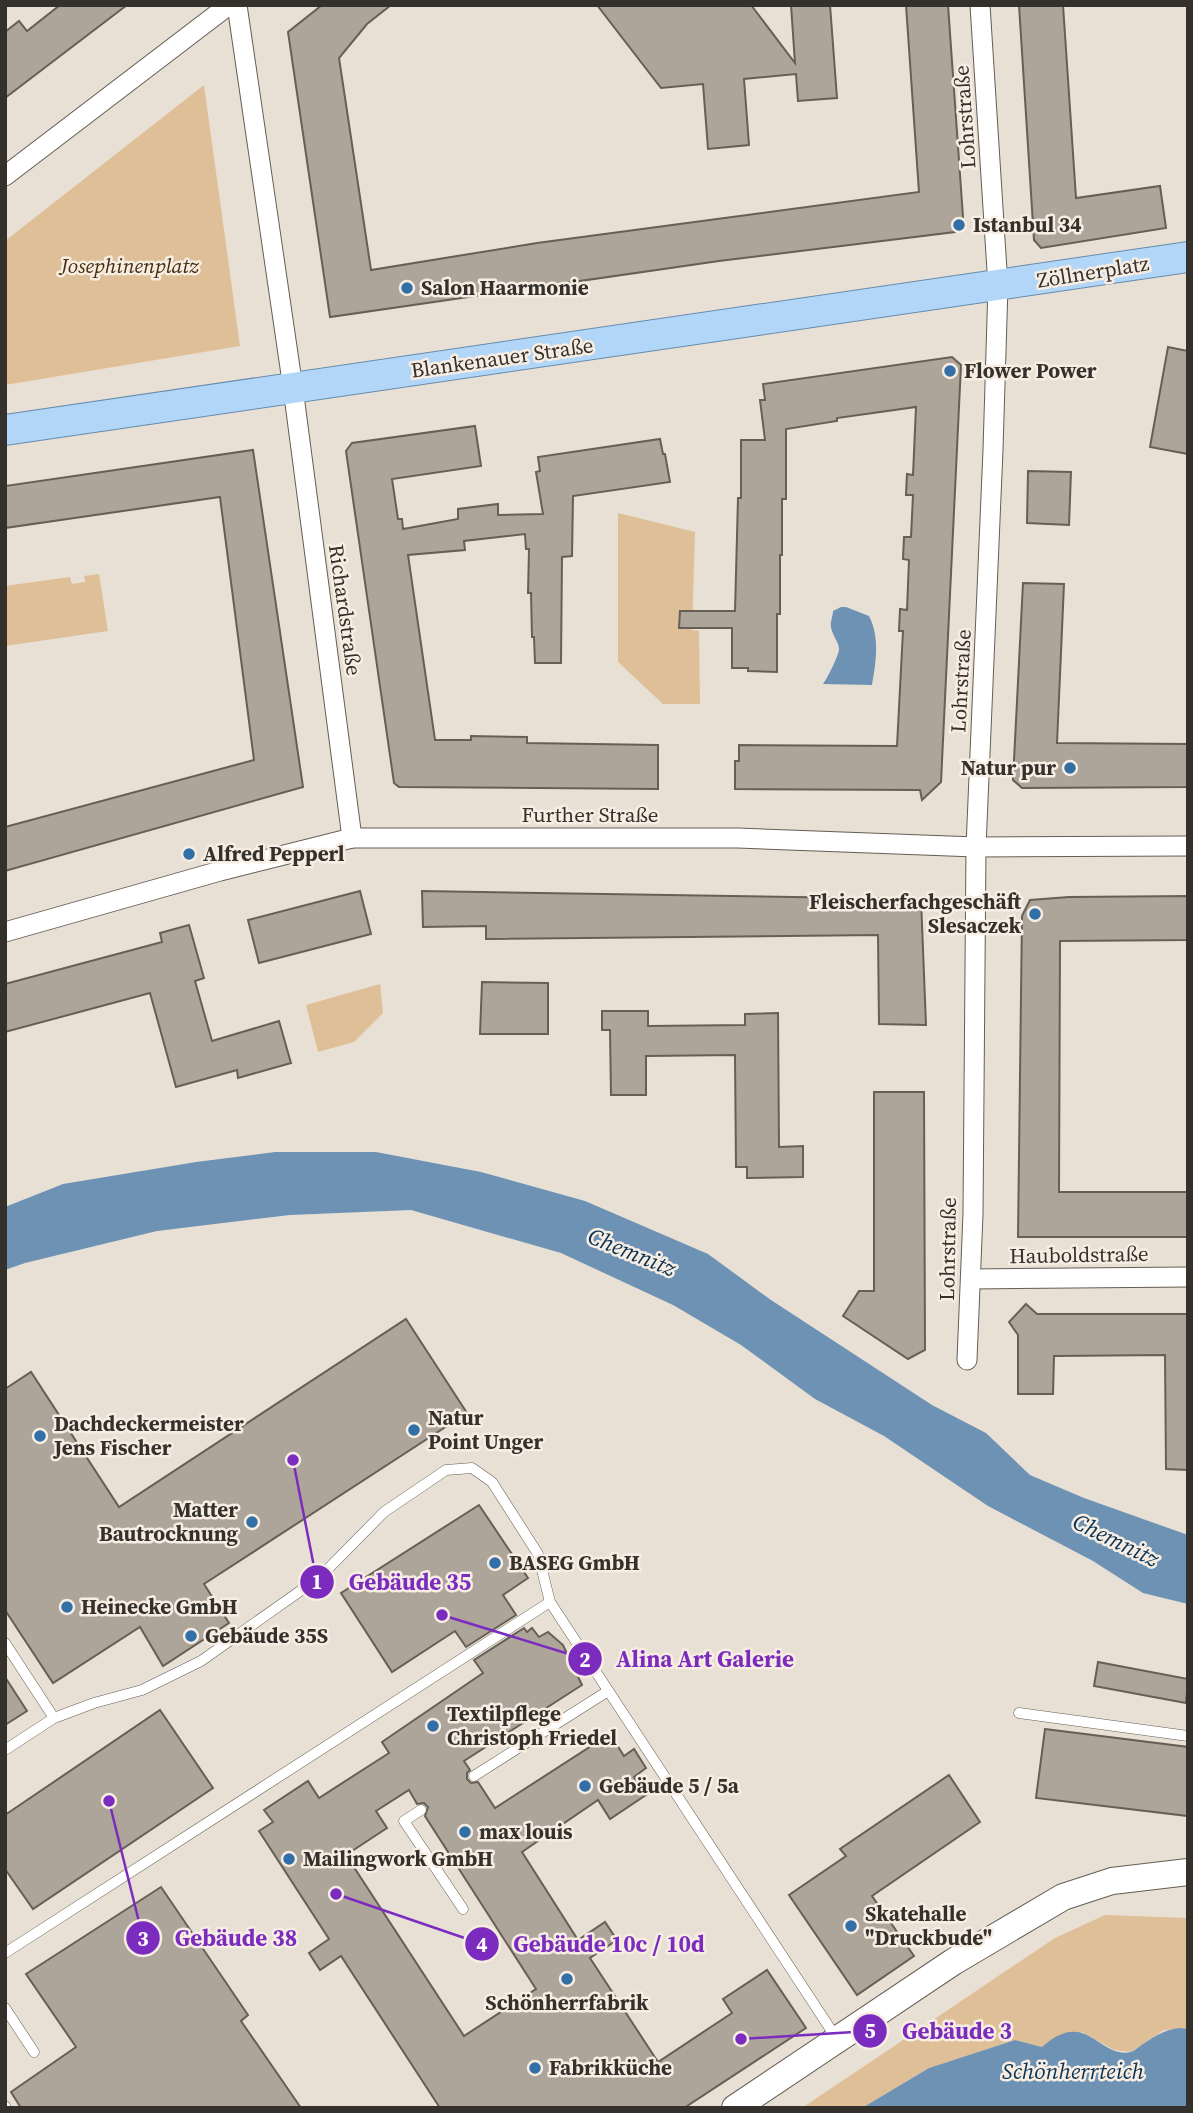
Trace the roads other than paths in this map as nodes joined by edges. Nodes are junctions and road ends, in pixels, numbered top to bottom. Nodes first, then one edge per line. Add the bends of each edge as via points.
1 (229, 5) edge
2 (237, 5) edge
3 (981, 5) edge
4 (5, 176) edge
5 (1188, 257) edge
6 (998, 286) junction
7 (293, 388) junction
8 (5, 430) edge
9 (352, 838) junction
10 (1188, 846) edge
11 (976, 847) junction
12 (5, 932) edge
13 (1188, 1277) edge
14 (971, 1279) junction
15 (967, 1360) dead end
16 (550, 1602) junction
17 (5, 1643) edge
18 (608, 1691) junction
19 (1019, 1713) dead end
20 (54, 1718) junction
21 (1188, 1736) edge
22 (5, 1750) edge
23 (474, 1776) dead end
24 (421, 1810) dead end
25 (1188, 1872) edge
26 (463, 1909) dead end
27 (5, 1953) edge
28 (5, 2008) edge
29 (837, 2039) junction
30 (34, 2052) dead end
31 (735, 2108) edge

1 - 4 street
2 - 7 street
3 - 6 street, Lohrstraße
5 - 6 main road, Zöllnerplatz
6 - 7 main road, Blankenauer Straße
6 - 11 street, Lohrstraße
7 - 8 main road, Blankenauer Straße
7 - 9 street, Richardstraße
9 - 11 street, Further Straße via 738,838
9 - 12 street, Further Straße
10 - 11 street, Further Straße
11 - 14 street, Lohrstraße
13 - 14 street, Hauboldstraße
14 - 15 street, Lohrstraße
16 - 18 lane
16 - 20 lane via 538,1554 492,1482 472,1468 446,1470 384,1512 320,1577 201,1661 142,1690
16 - 27 lane
17 - 20 lane
18 - 23 lane
18 - 29 lane
19 - 21 lane
20 - 22 lane
24 - 26 lane via 404,1821
25 - 29 main road via 1112,1881 1063,1897
28 - 30 lane
29 - 31 main road

